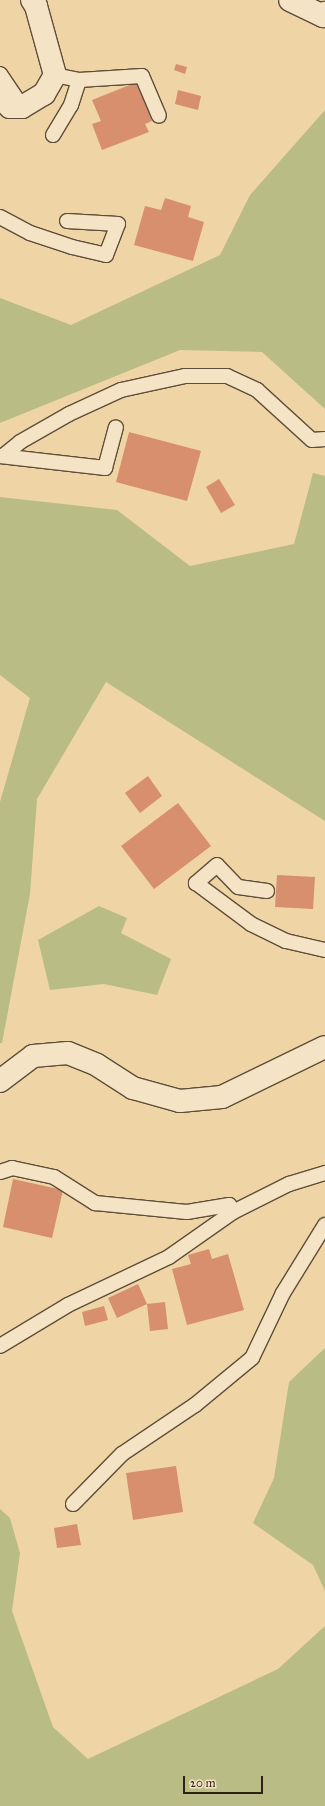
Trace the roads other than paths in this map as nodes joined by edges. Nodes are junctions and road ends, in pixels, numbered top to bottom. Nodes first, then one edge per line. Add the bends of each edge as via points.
1 (32, 0) edge
2 (290, 0) edge
3 (324, 16) edge
4 (0, 74) edge
5 (55, 75) junction
6 (78, 80) junction
7 (8, 107) edge
8 (159, 116) dead end
9 (53, 135) dead end
10 (0, 218) edge
11 (67, 221) dead end
12 (116, 427) dead end
13 (321, 441) edge
14 (2, 456) edge
15 (267, 891) dead end
16 (325, 950) edge
17 (325, 1047) edge
18 (0, 1081) edge
19 (0, 1172) edge
20 (325, 1173) edge
21 (233, 1212) junction
22 (325, 1225) edge
23 (0, 1346) edge
24 (73, 1504) dead end

1 - 5 street via 36,6
2 - 3 street
4 - 7 lane
5 - 6 lane
5 - 7 street via 44,94
6 - 8 lane via 142,76
6 - 9 lane via 71,105
10 - 11 lane via 30,233 106,255 118,224
12 - 14 lane via 105,468
13 - 14 lane via 257,390 227,376 185,376 121,390 69,414 20,442
15 - 16 lane via 238,886 217,865 196,883 252,924 286,941
17 - 18 street via 222,1097 180,1100 133,1088 97,1065 68,1053 33,1056
19 - 21 lane via 12,1168 54,1178 95,1204 187,1212 229,1205
20 - 21 lane via 289,1184
21 - 23 lane via 169,1257 68,1304
22 - 24 lane via 283,1293 252,1358 195,1405 122,1454

